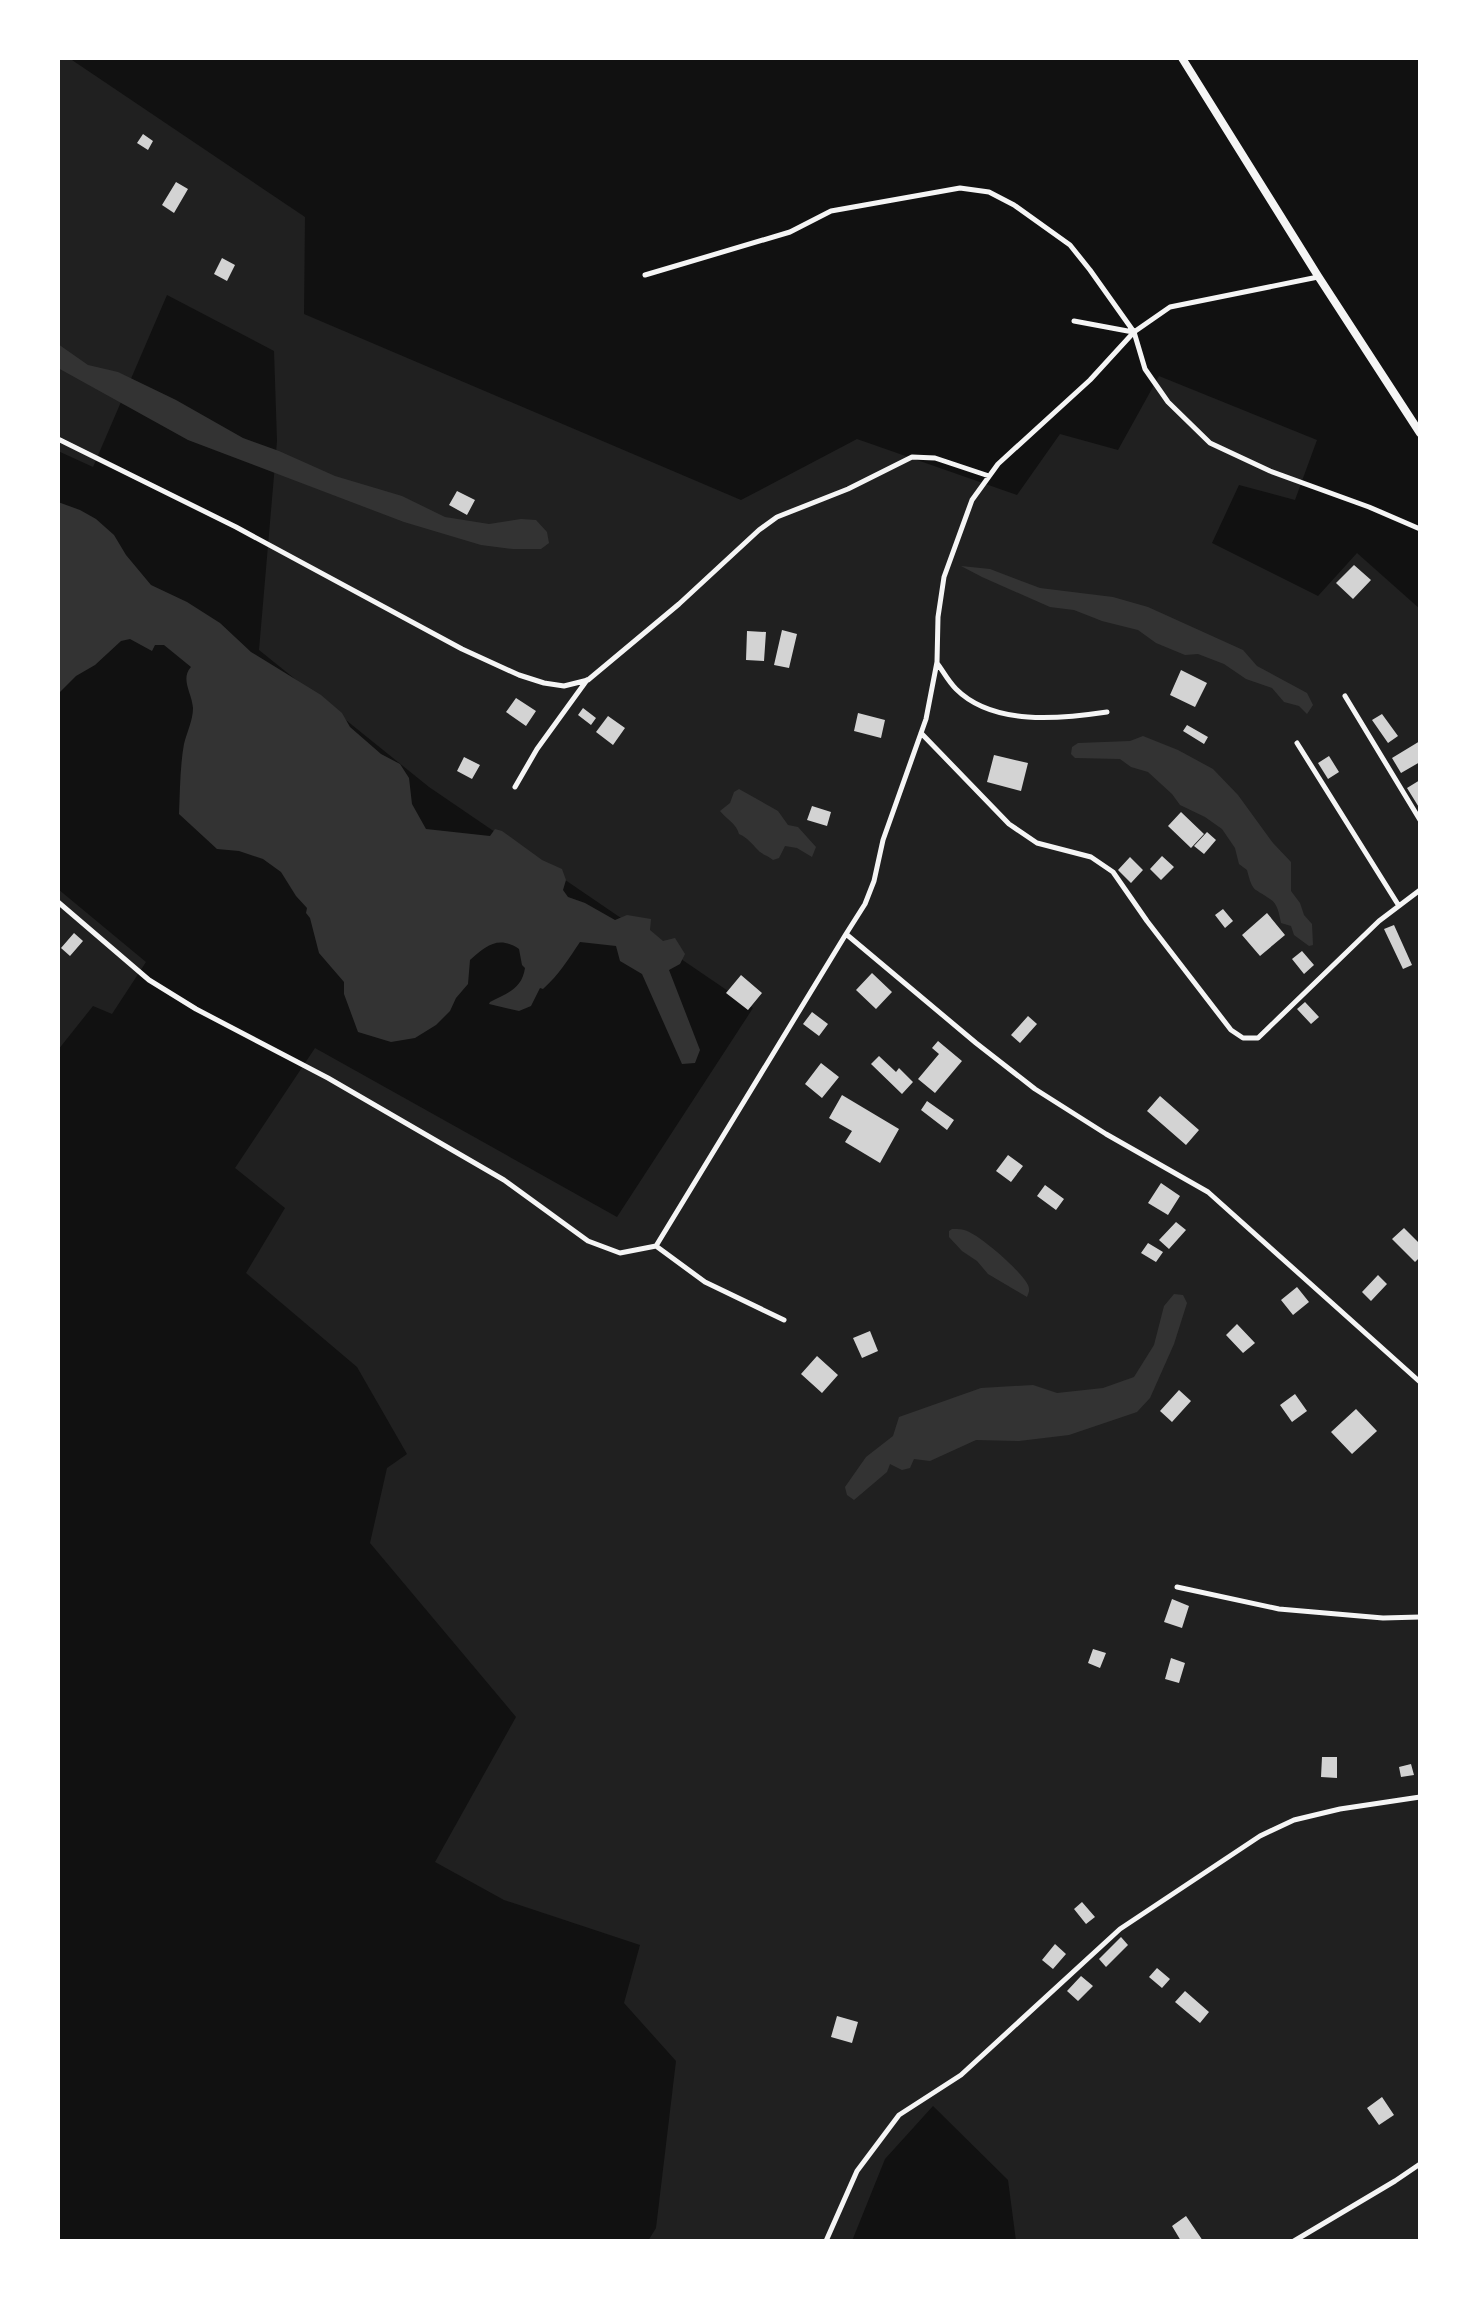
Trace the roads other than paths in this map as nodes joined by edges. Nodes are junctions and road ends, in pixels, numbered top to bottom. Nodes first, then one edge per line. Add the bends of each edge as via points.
1 (1182, 58) edge
2 (645, 275) dead end
3 (1318, 276) junction
4 (1074, 321) dead end
5 (1134, 332) junction
6 (1420, 433) edge
7 (58, 439) edge
8 (989, 476) junction
9 (1420, 529) edge
10 (937, 662) junction
11 (588, 680) junction
12 (1345, 696) dead end
13 (1107, 712) dead end
14 (921, 733) junction
15 (1297, 743) dead end
16 (515, 787) dead end
17 (1420, 820) edge
18 (1420, 890) edge
19 (58, 902) edge
20 (1399, 906) junction
21 (846, 934) junction
22 (656, 1246) junction
23 (784, 1320) dead end
24 (1420, 1382) edge
25 (1177, 1587) dead end
26 (1420, 1617) edge
27 (1420, 1797) edge
28 (1420, 2164) edge
29 (826, 2241) edge
30 (1294, 2241) edge

1 - 3 street
2 - 5 lane via 790,232 831,211 960,188 989,192 1070,245
3 - 5 lane via 1170,307
3 - 6 street
4 - 5 lane
5 - 8 lane
5 - 9 lane via 1145,369 1168,402 1210,443
7 - 11 lane via 519,675 564,686
8 - 10 lane via 972,500 944,577
8 - 11 lane via 935,458 912,457 777,517
10 - 13 lane via 955,688 997,712 1074,717
10 - 14 lane
11 - 16 lane
12 - 17 lane
14 - 20 lane via 1009,824 1037,843 1091,857 1113,872 1231,1030 1243,1038 1258,1038
14 - 21 lane via 874,881
15 - 20 lane
18 - 20 lane
19 - 22 lane via 149,980 504,1180 588,1241 620,1253
21 - 22 lane
21 - 24 lane via 1035,1089 1208,1192
22 - 23 lane via 705,1282
25 - 26 lane via 1279,1609
27 - 29 lane via 1294,1820 1260,1836 1120,1929 961,2075 899,2115 857,2171
28 - 30 lane

